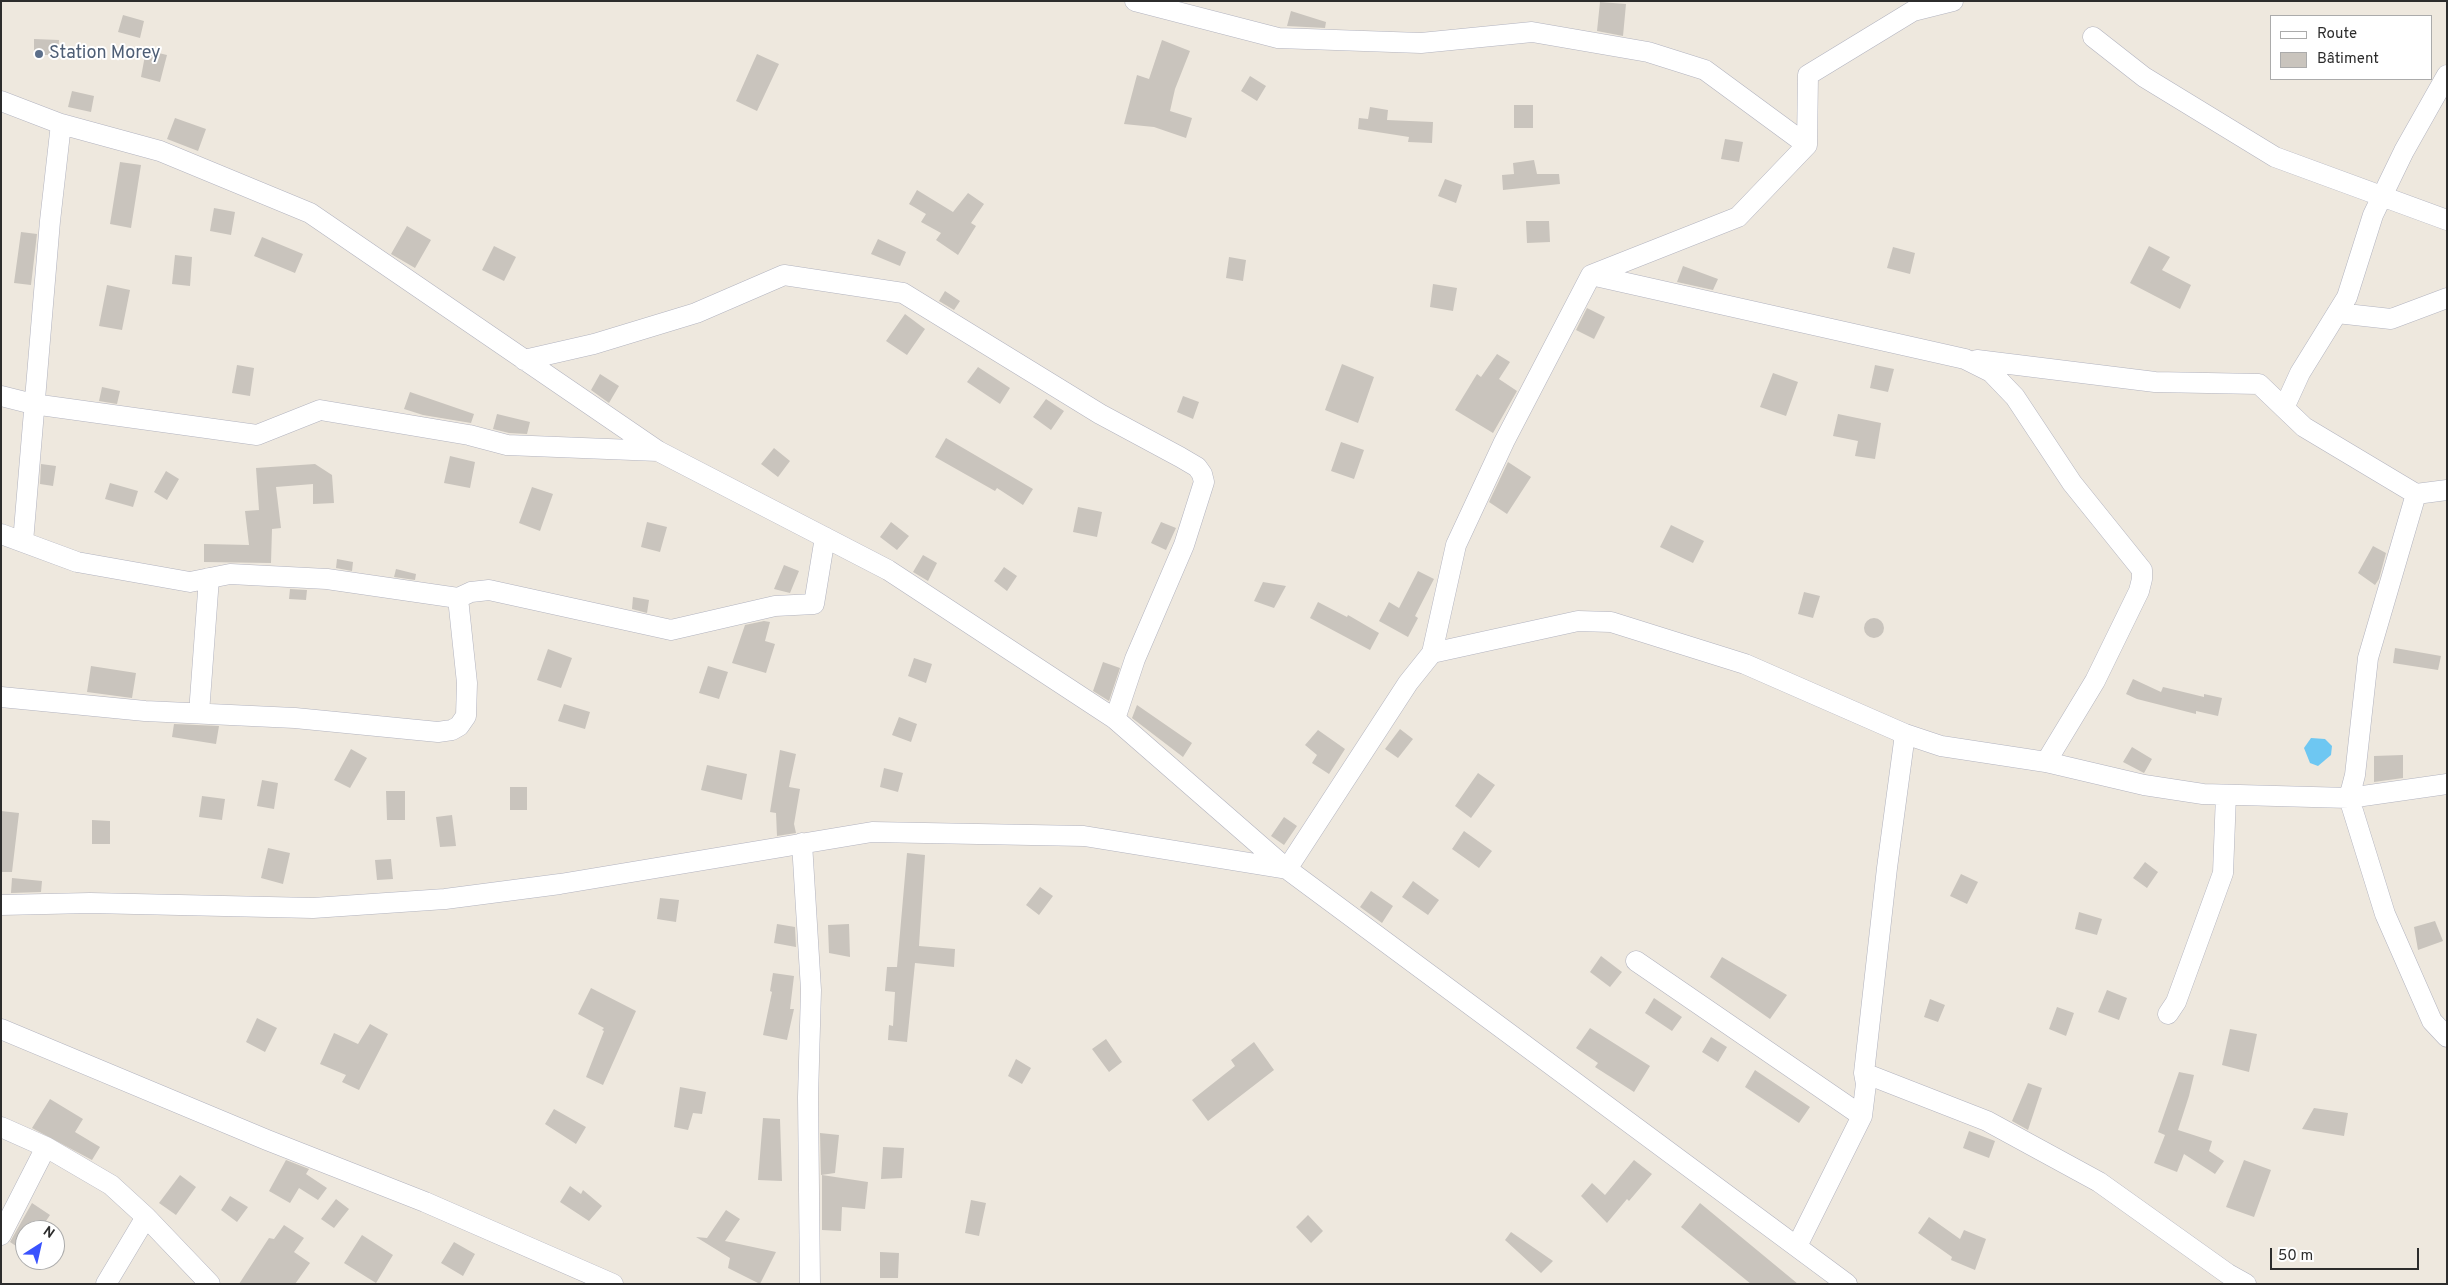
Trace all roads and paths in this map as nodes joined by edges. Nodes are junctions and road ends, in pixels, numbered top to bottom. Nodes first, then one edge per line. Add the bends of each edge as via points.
1 (1135, 1) edge
2 (1954, 1) edge
3 (2094, 37) dead end
4 (2447, 75) edge
5 (1, 101) edge
6 (61, 124) junction
7 (1806, 145) junction
8 (2382, 196) junction
9 (2447, 220) edge
10 (1591, 275) junction
11 (2447, 298) edge
12 (2337, 313) junction
13 (1957, 357) junction
14 (524, 360) junction
15 (1, 396) edge
16 (33, 404) junction
17 (2284, 408) junction
18 (658, 451) junction
19 (2447, 490) edge
20 (2416, 494) junction
21 (1, 534) edge
22 (825, 537) junction
23 (23, 542) junction
24 (209, 578) junction
25 (458, 598) junction
26 (1432, 653) junction
27 (1, 697) edge
28 (199, 714) junction
29 (1115, 719) junction
30 (1905, 734) junction
31 (2046, 762) junction
32 (2447, 784) edge
33 (2226, 795) junction
34 (2349, 798) junction
35 (802, 843) junction
36 (1288, 868) junction
37 (1, 905) edge
38 (1636, 961) dead end
39 (2168, 1014) dead end
40 (1, 1029) edge
41 (2447, 1037) edge
42 (1864, 1073) junction
43 (1862, 1116) junction
44 (1, 1127) edge
45 (46, 1147) junction
46 (146, 1217) junction
47 (1, 1235) edge
48 (1797, 1246) junction
49 (106, 1284) edge
50 (210, 1284) edge
51 (613, 1284) edge
52 (810, 1284) edge
53 (1847, 1284) edge
54 (2246, 1284) edge

1 - 7 street via 1278,38 1422,43 1532,32 1648,52 1705,70
2 - 7 street via 1913,11 1808,75
3 - 8 street via 2144,77 2275,157
4 - 8 street
5 - 6 street
6 - 14 street via 160,151 310,213
6 - 16 street
7 - 10 street via 1738,217
8 - 9 street
8 - 12 street via 2347,297
10 - 13 street
10 - 26 street via 1504,442 1456,545
11 - 12 street via 2390,319
12 - 17 street via 2300,373
13 - 17 street via 2155,382 2259,384
13 - 31 street via 1991,372 2015,397 2072,483 2142,570 2139,591 2096,682
14 - 18 street
14 - 29 street via 594,344 696,313 784,274 903,293 1100,414 1180,456 1197,467 1204,482 1184,545 1135,659
15 - 16 street
16 - 18 street via 257,435 320,410 469,435 507,445
16 - 23 street
17 - 20 street via 2304,427
18 - 22 street
19 - 20 street
20 - 34 street via 2368,658 2355,775
21 - 23 street
22 - 25 street via 814,604 775,606 671,630 489,590 470,592
22 - 29 street via 888,570
23 - 24 street via 77,562 190,582
24 - 25 street via 230,574 326,579
24 - 28 street
25 - 28 street via 467,683 466,716 459,726 438,732 295,718
26 - 30 street via 1578,621 1611,622 1745,664
26 - 36 street via 1408,683
27 - 28 street
29 - 36 street
30 - 31 street via 1941,746
30 - 42 street
31 - 33 street via 2144,785
32 - 34 street
33 - 34 street
33 - 39 street via 2223,873 2176,1002
34 - 41 street via 2385,914 2432,1021
35 - 36 street via 872,832 1084,836
35 - 37 street via 560,884 445,899 313,908 90,903
35 - 52 street via 811,990 808,1097
36 - 48 street
38 - 43 street
40 - 51 street via 425,1202
42 - 43 street
42 - 54 street via 1987,1121 2099,1182
43 - 48 street
44 - 45 street
45 - 46 street via 111,1185
45 - 47 street
46 - 49 street
46 - 50 street
48 - 53 street

